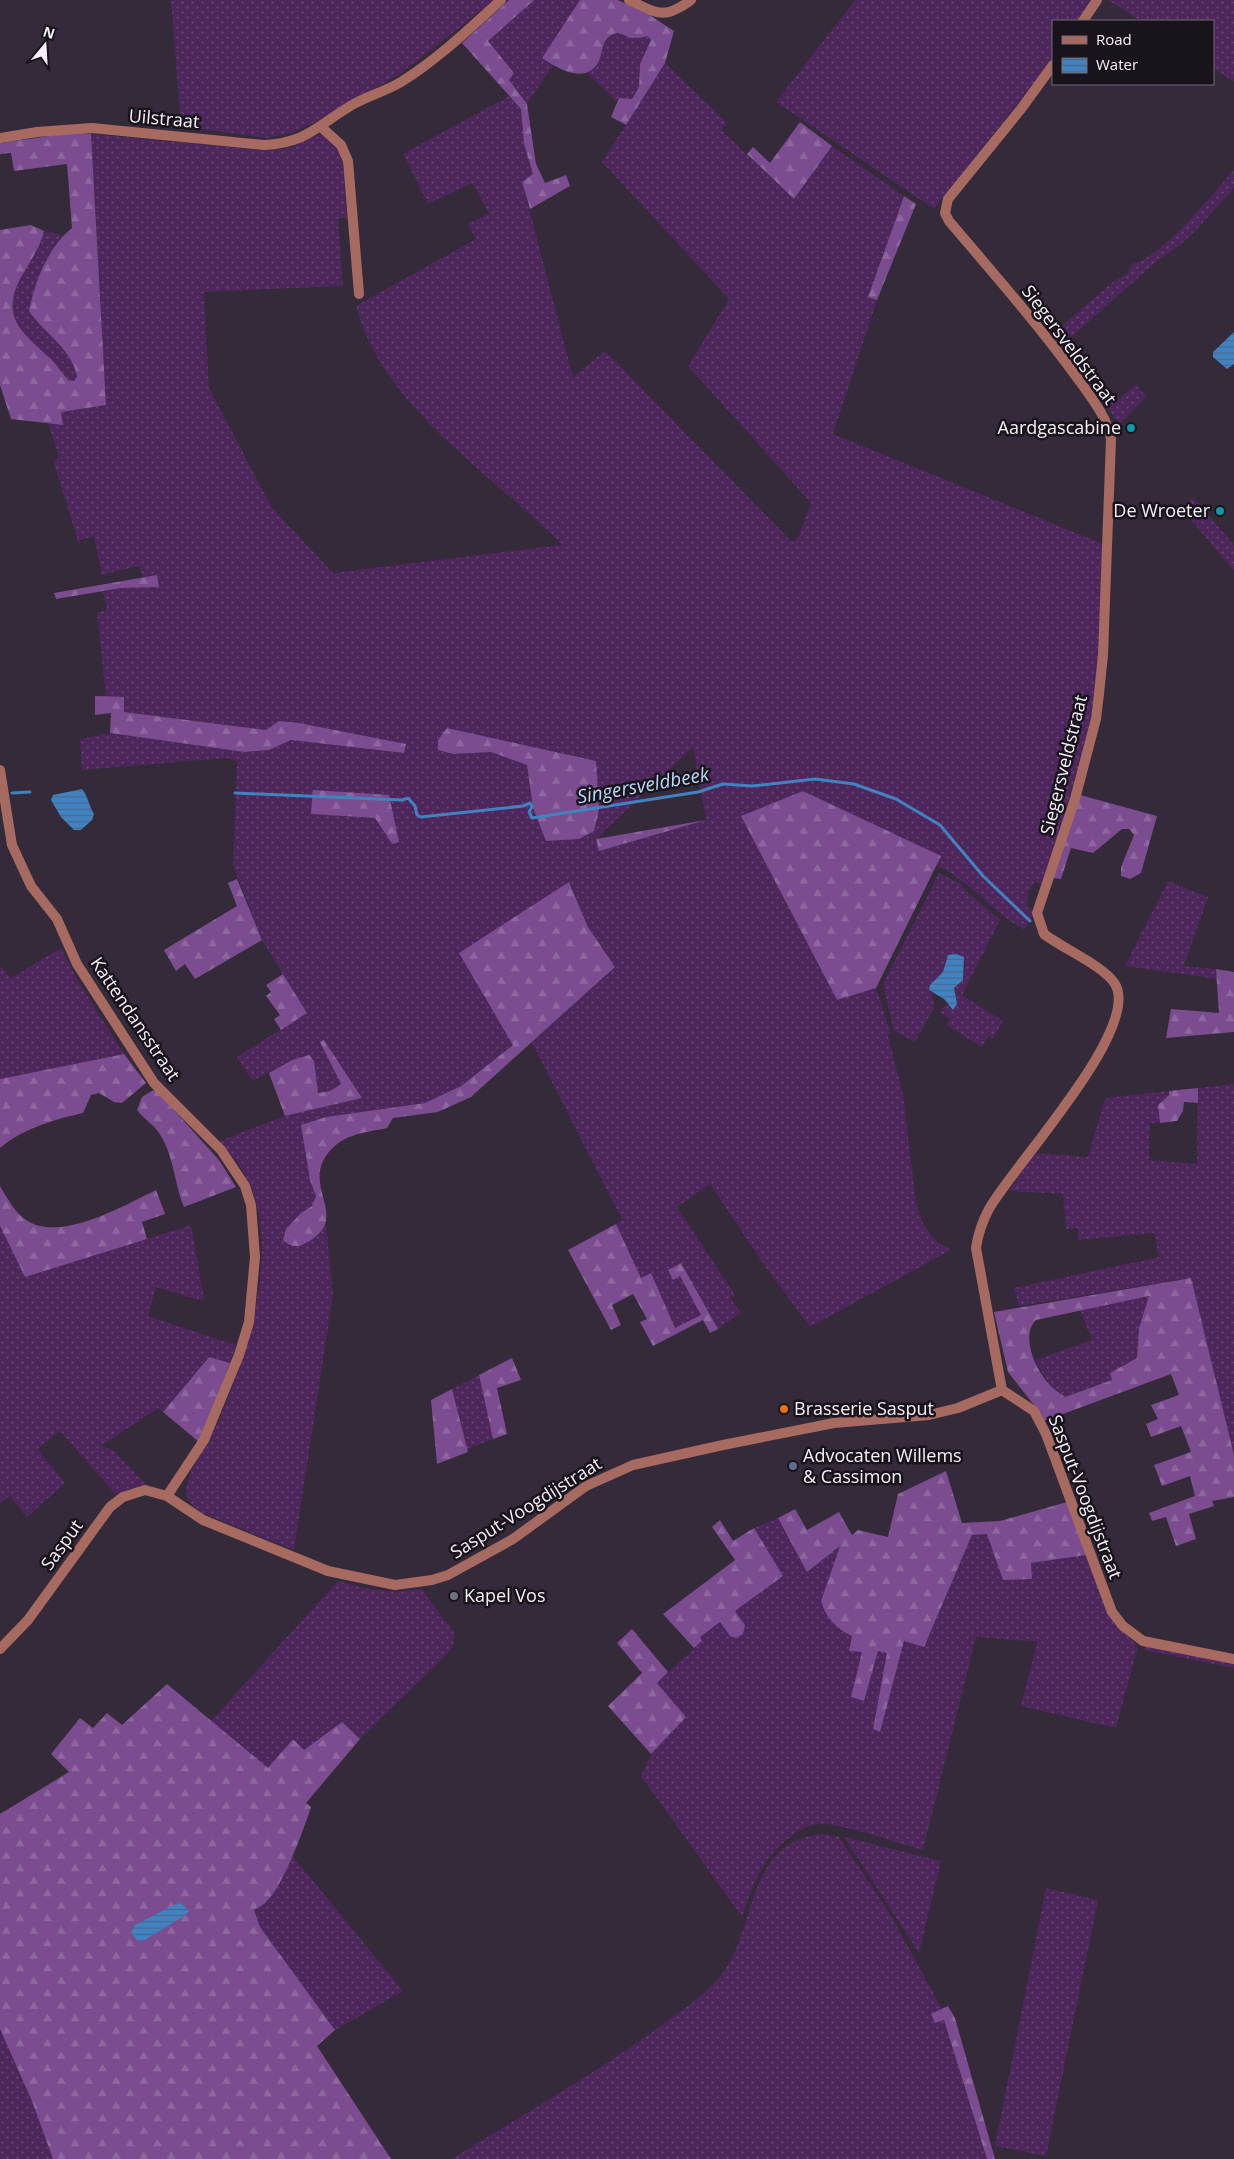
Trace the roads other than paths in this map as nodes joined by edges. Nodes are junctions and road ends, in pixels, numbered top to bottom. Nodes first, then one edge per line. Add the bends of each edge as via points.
1 (501, 0) edge
2 (629, 0) edge
3 (691, 0) edge
4 (1096, 0) edge
5 (1084, 20) edge
6 (1052, 66) edge
7 (320, 126) junction
8 (0, 138) edge
9 (359, 294) dead end
10 (0, 770) edge
11 (1002, 1390) junction
12 (168, 1496) junction
13 (0, 1649) edge
14 (1234, 1659) edge

1 - 7 street, Uilstraat via 401,82 354,104
2 - 3 street via 657,14 676,11
4 - 5 street
6 - 11 street, Siegersveldstraat via 945,207 949,221 1051,342 1105,420 1111,439 1103,655 1096,719 1075,799 1037,913 1044,934 1106,973 1119,994 1118,1009 1101,1050 1076,1090 989,1208 978,1232 976,1248
7 - 8 street, Uilstraat via 301,138 264,145 92,128
7 - 9 street via 341,146 348,161
10 - 12 street, Kattendansstraat via 12,845 31,886 57,919 77,964 154,1082 221,1150 244,1186 251,1205 255,1257 249,1322 204,1440
11 - 12 street, Sasput-Voogdijstraat via 958,1408 929,1415 834,1423 633,1465 586,1486 513,1539 448,1575 396,1585 328,1571 203,1520
11 - 14 street, Sasput-Voogdijstraat via 1034,1411 1046,1434 1112,1612 1123,1626 1143,1641
12 - 13 street, Sasput via 145,1490 123,1497 110,1507 28,1620

